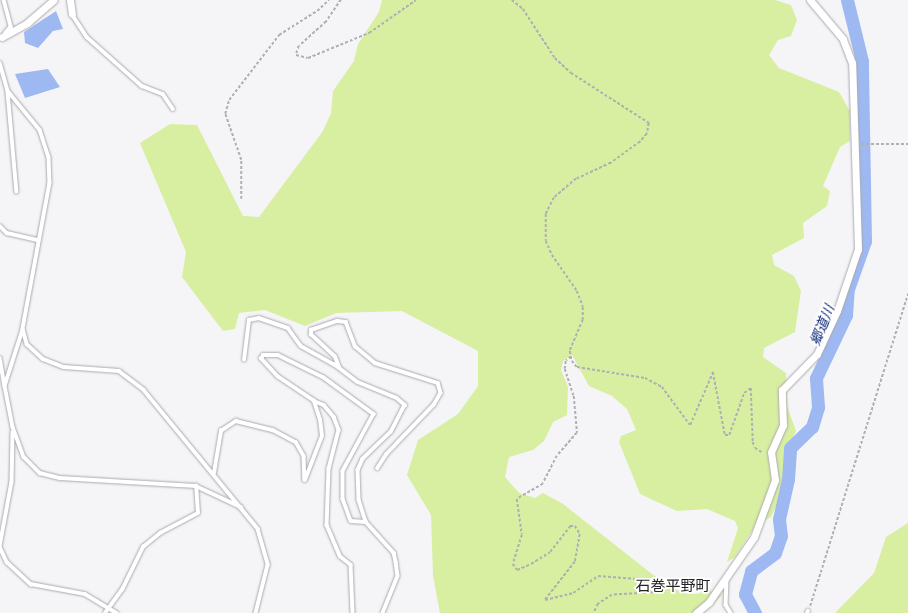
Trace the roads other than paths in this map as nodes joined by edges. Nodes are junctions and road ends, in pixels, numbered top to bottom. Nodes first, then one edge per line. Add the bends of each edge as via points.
1 (4, 0) edge
2 (53, 0) edge
3 (70, 0) edge
4 (810, 0) edge
5 (72, 14) joint
6 (1, 39) edge
7 (0, 63) edge
8 (8, 90) junction
9 (173, 109) dead end
10 (17, 192) dead end
11 (0, 226) edge
12 (38, 240) junction
13 (23, 329) junction
14 (0, 358) edge
15 (244, 360) dead end
16 (340, 370) junction
17 (5, 386) junction
18 (314, 402) junction
19 (12, 427) junction
20 (378, 468) dead end
21 (214, 473) junction
22 (196, 486) junction
23 (244, 509) junction
24 (366, 522) junction
25 (727, 578) junction
26 (110, 608) junction
27 (105, 613) edge
28 (117, 613) edge
29 (256, 613) edge
30 (353, 613) edge
31 (383, 613) edge
32 (696, 613) edge
33 (731, 613) edge

1 - 6 lane via 11,27
2 - 6 street via 27,23
3 - 5 street
4 - 25 street via 844,39 852,62 857,144 858,249 817,354 782,390 783,424 771,452 775,480 760,523
5 - 9 lane via 87,37 142,86 163,94
7 - 8 lane
8 - 10 lane
8 - 12 lane via 40,130 49,157 50,183
11 - 12 lane via 7,233
12 - 13 lane
13 - 17 lane
13 - 21 lane via 27,344 43,359 64,368 119,371 126,376 144,390
14 - 17 lane
15 - 16 lane via 249,320 259,318 288,328 300,346
16 - 20 lane via 335,357 311,335 317,326 346,322 355,346 376,363 438,383 441,393 434,405 387,454
16 - 24 lane via 405,405 391,432 363,459 358,470 359,500
17 - 19 lane
18 - 21 lane via 322,436 305,480 304,456 296,442 273,430 236,421 222,431
18 - 24 lane via 266,366 261,359 264,355 278,355 323,377 374,414 342,471 342,499 350,521
18 - 30 lane via 324,405 340,430 328,469 327,525 340,556 350,565
19 - 22 lane via 24,457 40,472 60,478
19 - 26 lane via 14,463 0,547 7,562 31,584 85,594
21 - 23 lane
22 - 23 lane
22 - 26 lane via 198,513 160,533 143,547
23 - 29 lane via 258,529 268,565
24 - 31 lane via 394,552 396,562 398,576
25 - 32 street via 709,602
25 - 33 lane via 726,605
26 - 27 lane
26 - 28 lane

